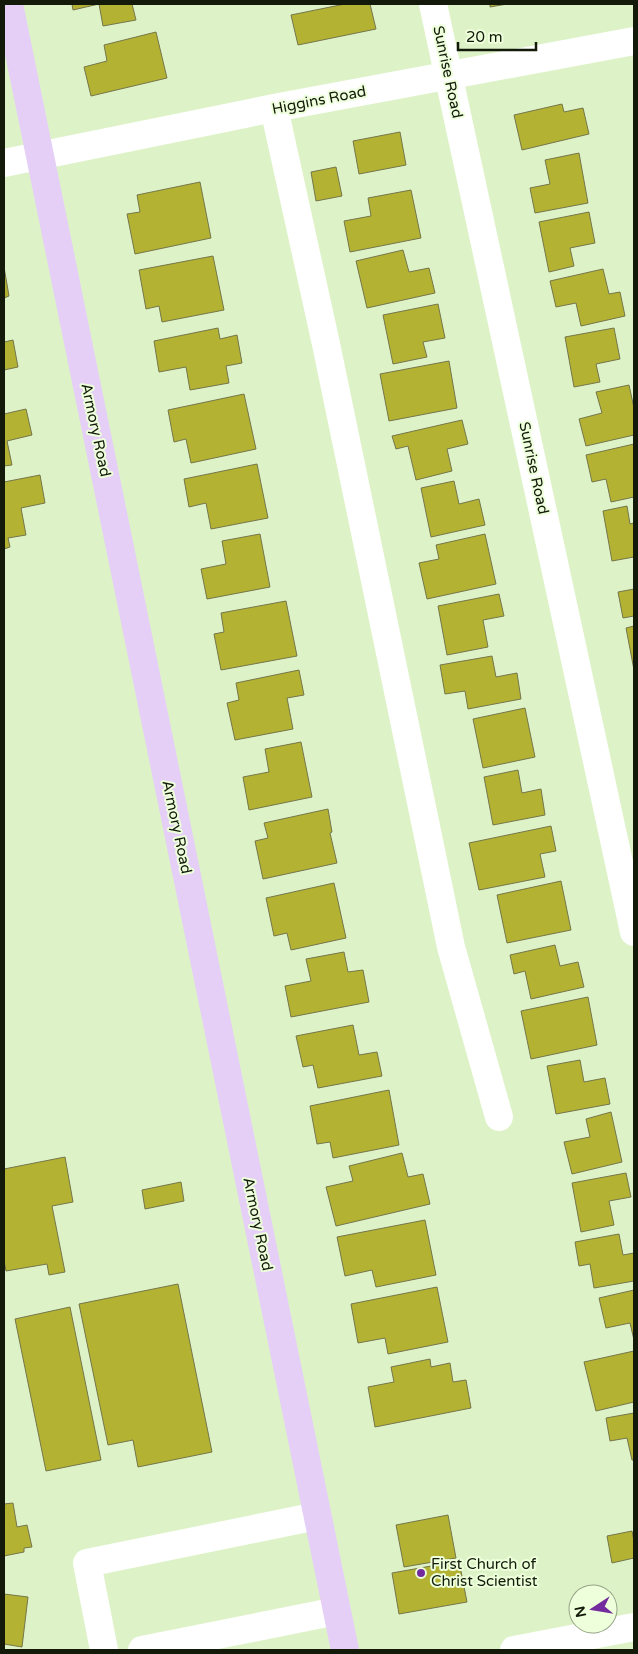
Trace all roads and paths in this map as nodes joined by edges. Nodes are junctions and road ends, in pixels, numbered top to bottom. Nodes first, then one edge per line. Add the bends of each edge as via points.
1 (9, 4) edge
2 (433, 4) edge
3 (634, 41) edge
4 (449, 76) junction
5 (274, 108) junction
6 (40, 156) junction
7 (4, 163) edge
8 (634, 932) edge
9 (499, 1117) dead end
10 (317, 1516) junction
11 (336, 1611) junction
12 (634, 1627) edge
13 (104, 1650) edge
14 (142, 1650) edge
15 (344, 1650) edge
16 (514, 1650) edge

1 - 6 main road, Armory Road
2 - 4 street, Sunrise Road
3 - 4 street, Higgins Road
4 - 5 street, Higgins Road
4 - 8 street, Sunrise Road
5 - 6 street, Higgins Road
5 - 9 street via 451,947
6 - 7 street, Higgins Road
6 - 10 main road, Armory Road
10 - 11 main road, Armory Road
10 - 13 street via 87,1563
11 - 14 street
11 - 15 main road, Armory Road
12 - 16 street

